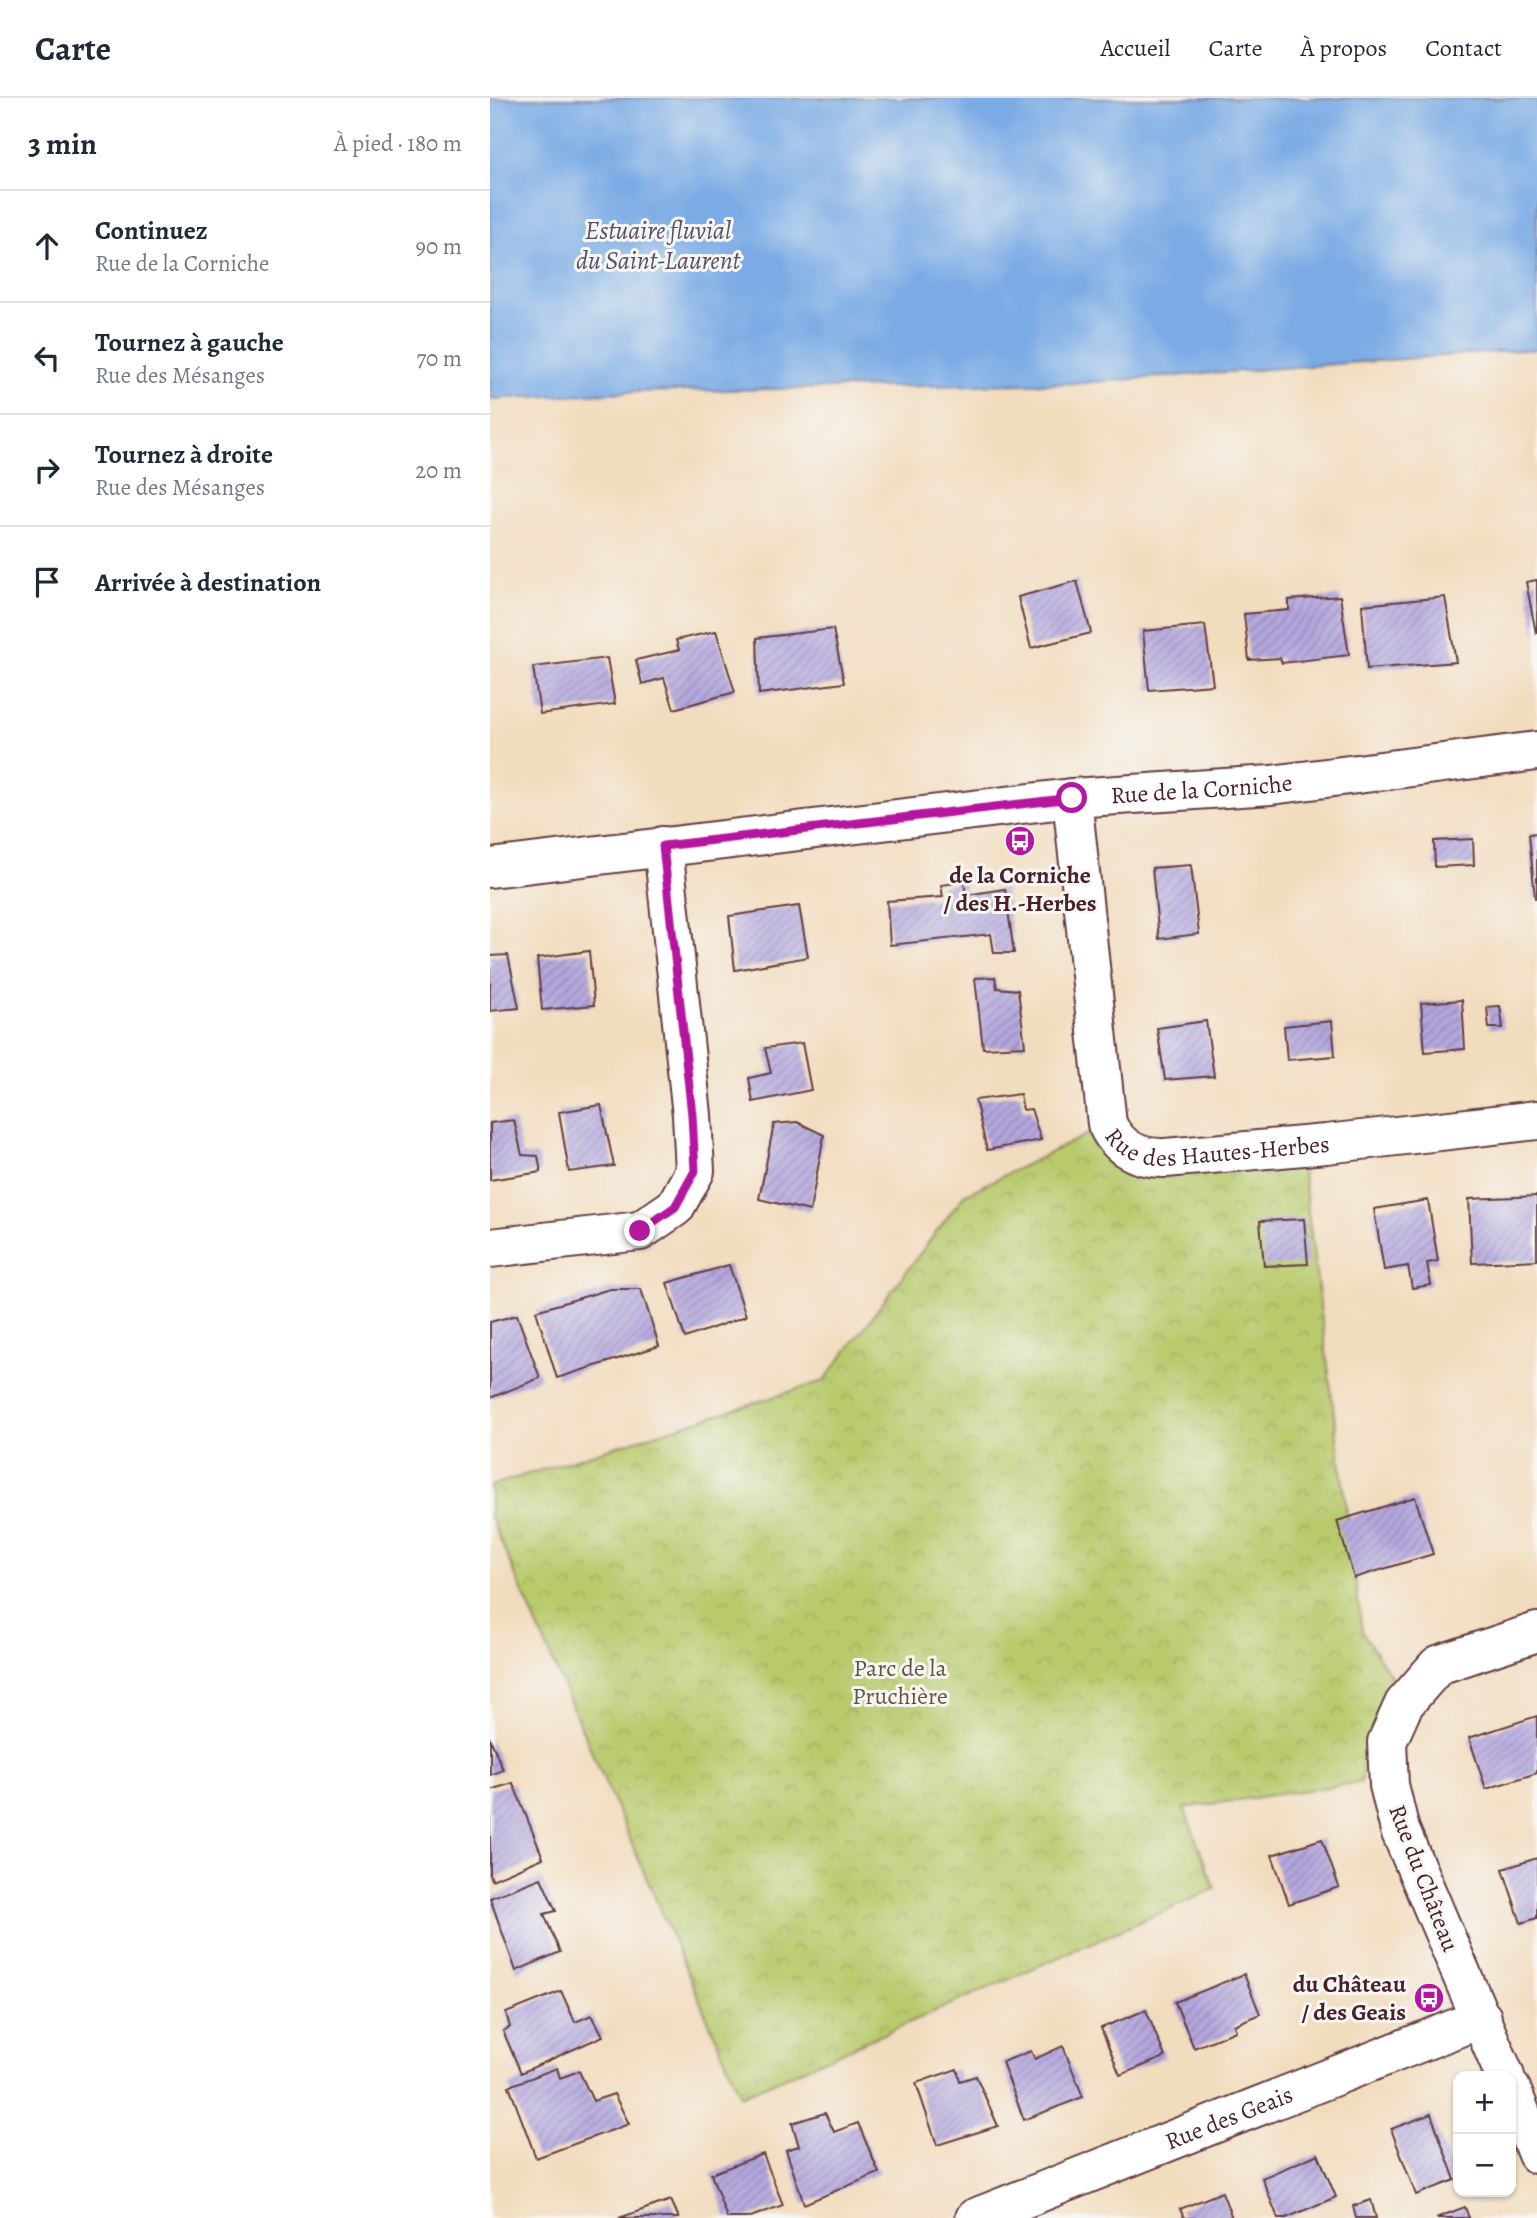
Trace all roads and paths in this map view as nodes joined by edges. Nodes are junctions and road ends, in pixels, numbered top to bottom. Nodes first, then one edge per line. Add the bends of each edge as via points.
1 (1537, 751) edge
2 (1072, 798) junction
3 (663, 846) junction
4 (490, 868) edge
5 (1537, 1120) edge
6 (490, 1248) edge
7 (1537, 1632) edge
8 (1482, 2018) junction
9 (1503, 2071) edge
10 (1516, 2102) edge
11 (1537, 2154) edge
12 (975, 2218) edge

1 - 2 street, Rue de la Corniche via 1271,785
2 - 3 street, Rue de la Corniche
2 - 5 street, Rue des Hautes-Herbes via 1107,1124 1129,1150 1153,1159
3 - 4 street, Rue de la Corniche
3 - 6 street via 695,1171 675,1207 640,1231
7 - 8 street, Rue du Château via 1438,1665 1404,1704 1387,1742 1389,1785 1400,1830
8 - 9 street, Rue du Château
8 - 12 street, Rue des Geais
10 - 11 street

